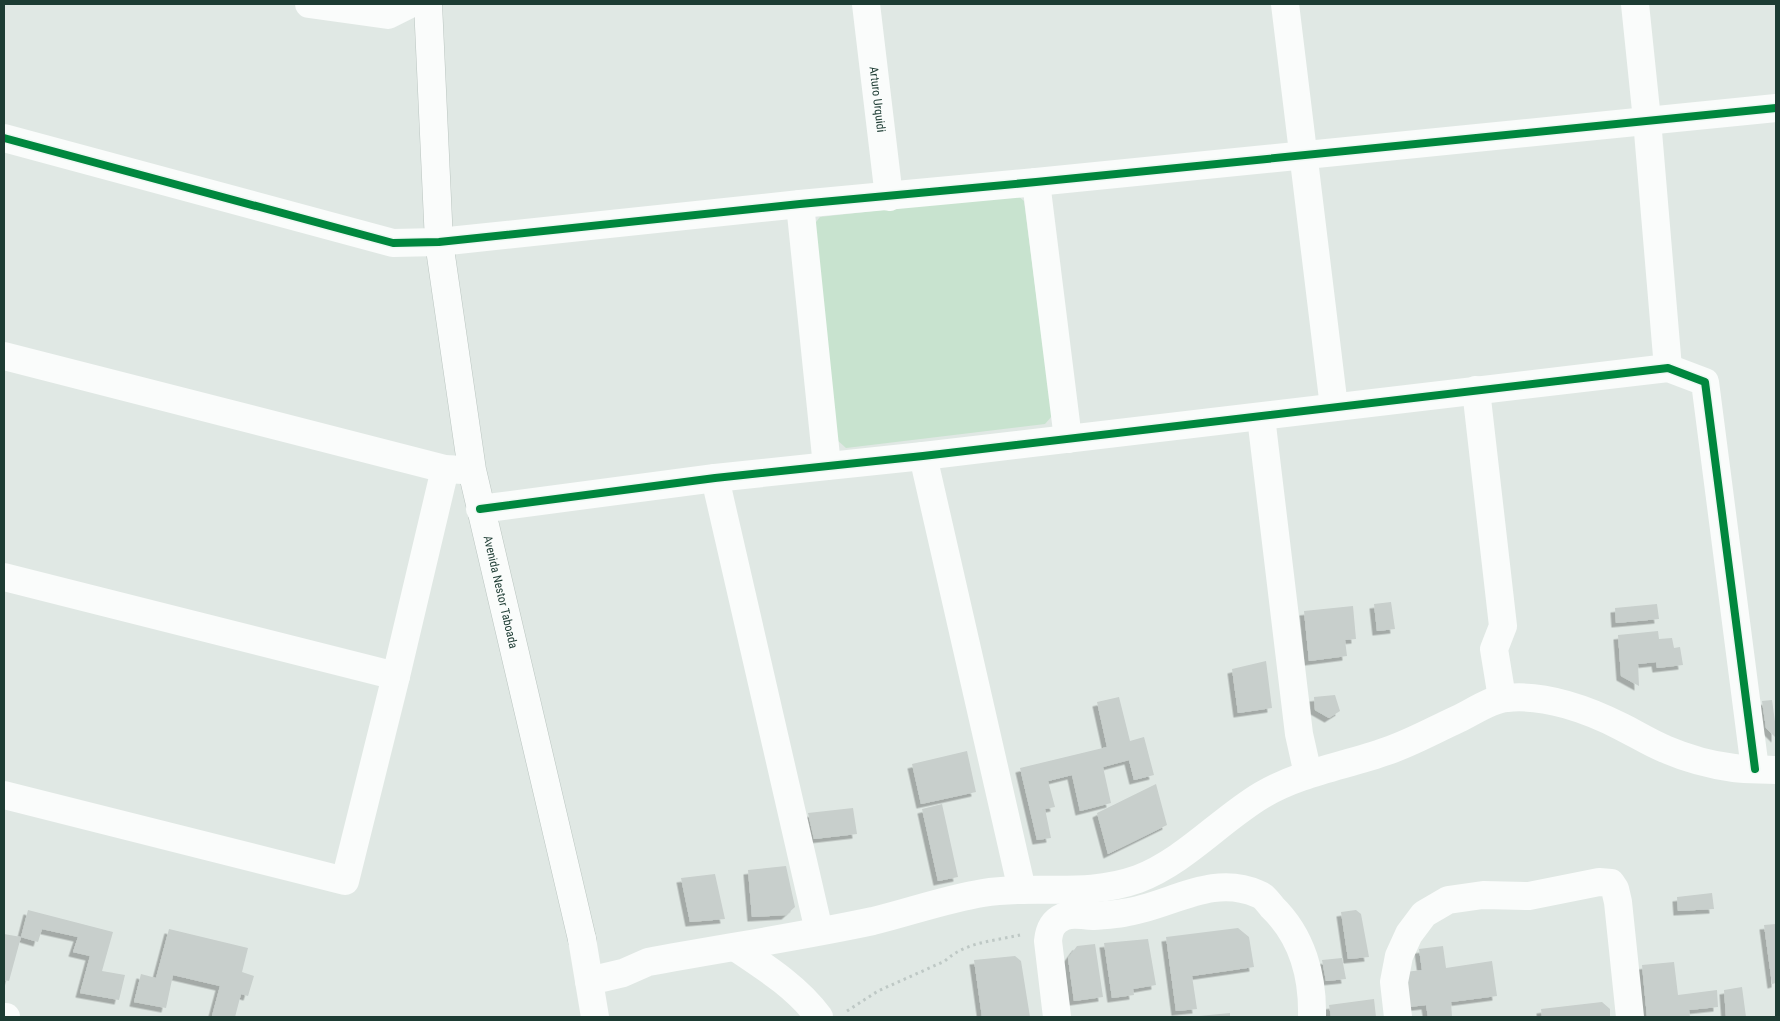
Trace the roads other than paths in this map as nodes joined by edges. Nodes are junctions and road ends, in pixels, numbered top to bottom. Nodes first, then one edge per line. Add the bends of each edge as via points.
1 (309, 4) edge
2 (410, 4) edge
3 (428, 4) edge
4 (866, 4) edge
5 (1285, 4) edge
6 (1635, 4) edge
7 (1776, 108) edge
8 (1647, 120) junction
9 (4, 138) edge
10 (1304, 154) junction
11 (1036, 182) junction
12 (888, 197) junction
13 (800, 204) junction
14 (439, 242) junction
15 (4, 356) edge
16 (1668, 368) junction
17 (1476, 390) junction
18 (1334, 407) junction
19 (1261, 417) junction
20 (1068, 439) junction
21 (923, 456) junction
22 (826, 466) junction
23 (445, 468) junction
24 (472, 470) junction
25 (715, 478) junction
26 (480, 509) junction
27 (4, 577) edge
28 (396, 676) junction
29 (1502, 698) junction
30 (1766, 769) edge
31 (1308, 774) junction
32 (4, 795) edge
33 (1022, 890) junction
34 (819, 931) junction
35 (735, 947) junction
36 (589, 981) junction
37 (595, 1017) edge
38 (831, 1017) edge
39 (1057, 1017) edge
40 (1312, 1017) edge
41 (1398, 1017) edge
42 (1630, 1017) edge

1 - 2 street via 388,15
3 - 14 street, Avenida Nestor Taboada
4 - 12 street, Arturo Urquidi
5 - 10 street
6 - 8 street
7 - 8 street
8 - 10 street
8 - 16 street
9 - 14 street via 393,243
10 - 11 street
10 - 18 street
11 - 12 street
11 - 20 street
12 - 13 street
13 - 14 street
13 - 22 street
14 - 24 street, Avenida Nestor Taboada
15 - 23 street
16 - 17 street
16 - 30 street via 1705,382
17 - 18 street
17 - 29 street via 1504,626 1494,649
18 - 19 street
19 - 20 street
19 - 31 street via 1299,734
20 - 21 street
21 - 22 street
21 - 33 street
22 - 25 street
23 - 24 street
23 - 28 street
24 - 26 street, Avenida Nestor Taboada
25 - 26 street
25 - 34 street
26 - 36 street, Avenida Nestor Taboada via 582,939
27 - 28 street
28 - 32 street via 345,881
29 - 30 street via 1547,699 1618,725 1664,749 1700,761 1736,769
29 - 31 street via 1388,751
31 - 33 street via 1261,796 1176,858 1140,878 1105,888
33 - 34 street via 984,892
34 - 35 street
35 - 36 street via 648,962 623,973
35 - 38 street via 790,987 812,1008
36 - 37 street, Avenida Nestor Taboada
39 - 40 street via 1048,948 1050,929 1062,917 1124,913 1184,894 1237,887 1260,895 1283,917 1299,942 1308,971
41 - 42 street via 1394,982 1399,956 1409,934 1424,914 1448,900 1483,895 1529,896 1600,882 1611,883 1618,902

